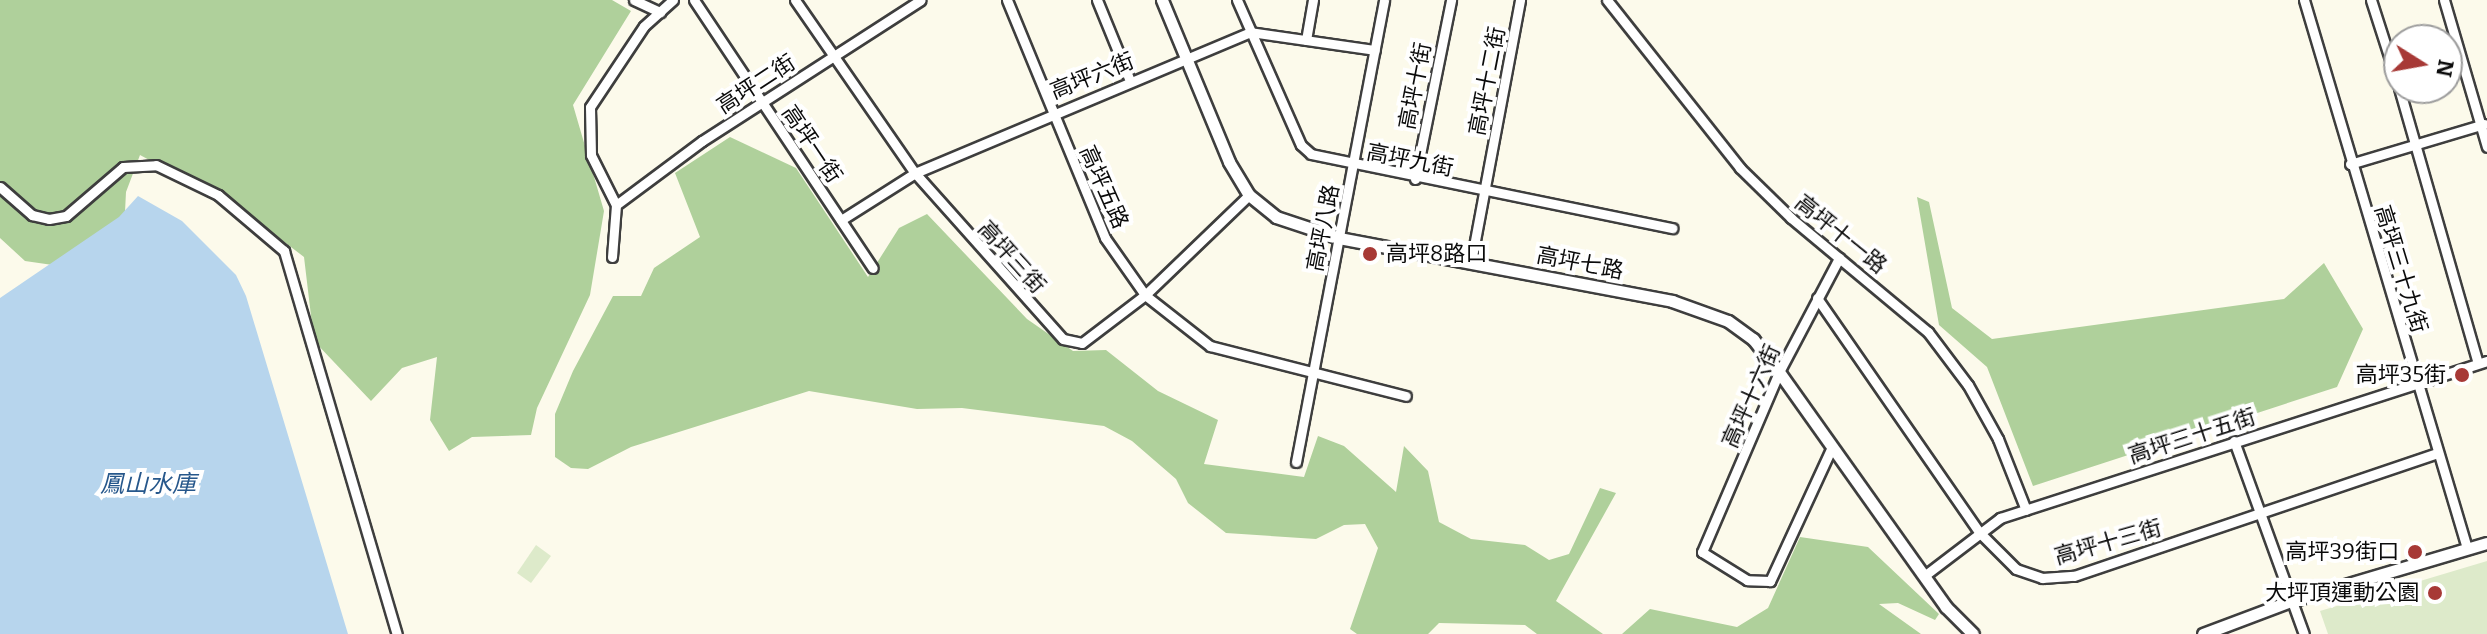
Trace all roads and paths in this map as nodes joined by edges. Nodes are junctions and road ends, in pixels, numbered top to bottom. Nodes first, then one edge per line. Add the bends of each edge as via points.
1 (634, 0) edge
2 (673, 0) edge
3 (694, 0) edge
4 (795, 0) edge
5 (921, 0) edge
6 (1007, 0) edge
7 (1097, 0) edge
8 (1162, 0) edge
9 (1237, 0) edge
10 (1313, 0) edge
11 (1384, 0) edge
12 (1451, 0) edge
13 (1520, 0) edge
14 (1607, 0) edge
15 (2304, 0) edge
16 (2371, 0) edge
17 (2444, 0) edge
18 (660, 12) junction
19 (1250, 32) junction
20 (2383, 38) edge
21 (1306, 40) junction
22 (1375, 50) junction
23 (831, 56) junction
24 (1185, 57) junction
25 (1130, 81) junction
26 (763, 104) junction
27 (2404, 104) edge
28 (1053, 112) junction
29 (2484, 124) edge
30 (2418, 146) junction
31 (2487, 147) edge
32 (2350, 164) junction
33 (1352, 167) junction
34 (915, 173) junction
35 (1415, 179) junction
36 (0, 187) edge
37 (1485, 192) junction
38 (1249, 195) junction
39 (616, 205) junction
40 (841, 220) junction
41 (1673, 228) dead end
42 (1339, 238) junction
43 (612, 257) dead end
44 (1839, 258) junction
45 (1471, 262) junction
46 (873, 268) dead end
47 (1145, 295) junction
48 (1817, 298) junction
49 (2482, 362) edge
50 (1779, 372) junction
51 (1313, 376) junction
52 (2416, 381) junction
53 (1406, 396) dead end
54 (2234, 441) junction
55 (1832, 447) junction
56 (2438, 453) junction
57 (1296, 462) dead end
58 (2026, 510) junction
59 (2260, 513) junction
60 (1979, 532) junction
61 (2487, 543) edge
62 (2467, 548) junction
63 (1924, 576) junction
64 (2291, 601) junction
65 (397, 634) edge
66 (1973, 634) edge
67 (2203, 634) edge
68 (2304, 634) edge

1 - 18 street
2 - 18 street
3 - 26 street, 高坪一街
4 - 23 street, 高坪三街
5 - 23 street, 高坪二街
6 - 28 street, 高坪五路
7 - 25 street
8 - 24 street, 高坪七路
9 - 19 street, 高坪九街
10 - 21 street
11 - 22 street, 高坪八路
12 - 35 street, 高坪十街
13 - 37 street, 高坪十二街
14 - 44 street, 高坪十一路 via 1740,168
15 - 32 street, 高坪三十九街
16 - 20 street
17 - 29 street
18 - 39 street via 590,107 591,155
19 - 21 street, 高坪六街
19 - 24 street, 高坪六街
19 - 33 street, 高坪九街 via 1301,145 1311,154
21 - 22 street, 高坪六街
22 - 33 street, 高坪八路
23 - 26 street, 高坪二街
23 - 34 street, 高坪三街
24 - 25 street, 高坪六街
24 - 38 street, 高坪七路 via 1229,162
25 - 28 street, 高坪六街
26 - 39 street, 高坪二街 via 702,141
26 - 40 street, 高坪一街
27 - 30 street
28 - 34 street, 高坪六街
28 - 47 street, 高坪五路 via 1105,238
29 - 30 street
29 - 31 street
30 - 32 street
30 - 49 street
32 - 52 street, 高坪三十九街
33 - 35 street, 高坪九街
33 - 42 street, 高坪八路
34 - 40 street, 高坪六街
34 - 47 street, 高坪三街 via 1063,339 1082,343
35 - 37 street, 高坪九街
36 - 65 street via 32,215 49,219 66,216 123,167 156,165 218,195 284,251
37 - 41 street, 高坪九街
37 - 45 street, 高坪十二街
38 - 42 street, 高坪七路 via 1276,217
38 - 47 street, 高坪三街
39 - 43 street
40 - 46 street, 高坪一街
42 - 45 street, 高坪七路
42 - 51 street, 高坪八路
44 - 48 street, 高坪十六街
44 - 58 street, 高坪十一路 via 1928,332 1968,385 1998,439
45 - 50 street, 高坪七路 via 1711,313 1753,339
47 - 51 street, 高坪五路 via 1210,346
48 - 50 street, 高坪十六街
48 - 60 street, 高坪十三街
49 - 52 street, 高坪三十五街
50 - 55 street, 高坪七路
50 - 55 street, 高坪十六街 via 1702,552 1747,580 1770,581
51 - 53 street, 高坪五路
51 - 57 street, 高坪八路
52 - 54 street, 高坪三十五街
52 - 56 street, 高坪三十九街
54 - 58 street, 高坪三十五街
54 - 59 street
55 - 63 street, 高坪七路
56 - 59 street, 高坪十三街
56 - 62 street, 高坪三十九街
58 - 60 street, 高坪三十五街
59 - 60 street, 高坪十三街 via 2074,576 2042,578 2016,569
59 - 64 street
60 - 63 street, 高坪三十五街
61 - 62 street
62 - 64 street
63 - 66 street, 高坪七路
64 - 67 street
64 - 68 street

